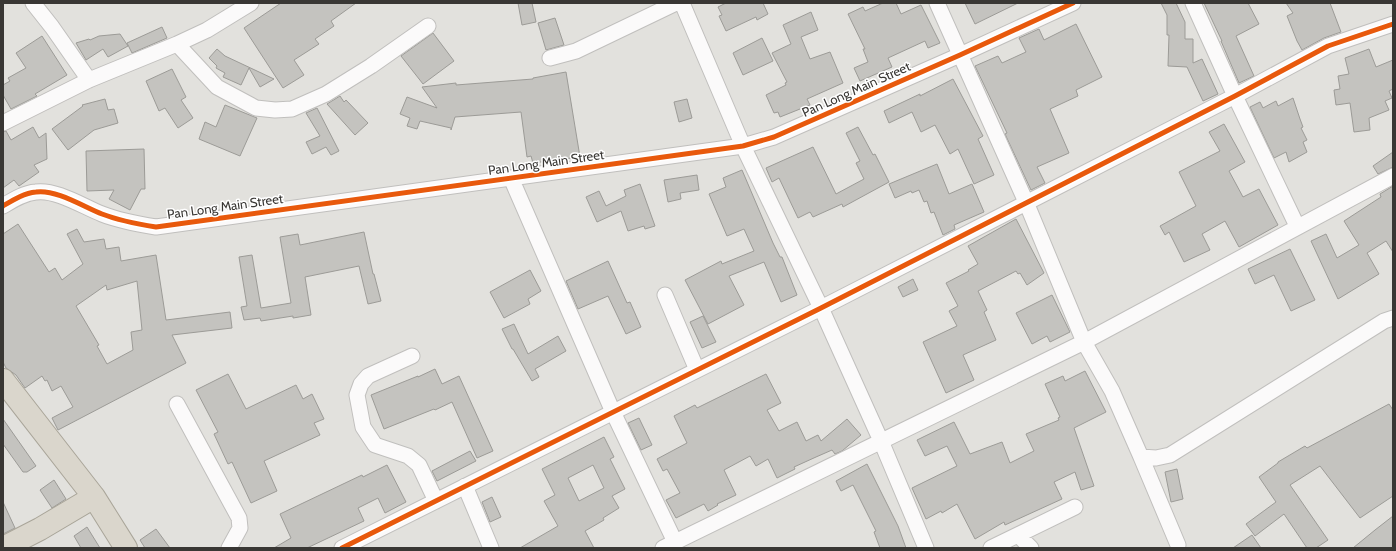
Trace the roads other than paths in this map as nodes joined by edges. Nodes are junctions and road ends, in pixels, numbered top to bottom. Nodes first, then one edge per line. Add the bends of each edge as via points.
1 (33, 3) edge
2 (251, 3) edge
3 (676, 3) edge
4 (682, 3) edge
5 (937, 3) edge
6 (1073, 3) edge
7 (1193, 3) edge
8 (1393, 24) edge
9 (428, 26) dead end
10 (177, 44) junction
11 (960, 55) junction
12 (550, 58) dead end
13 (89, 80) junction
14 (1235, 96) junction
15 (3, 123) edge
16 (744, 146) junction
17 (1393, 176) edge
18 (511, 178) junction
19 (1026, 202) junction
20 (3, 206) edge
21 (1297, 226) junction
22 (665, 295) dead end
23 (821, 308) junction
24 (1393, 318) edge
25 (1084, 342) junction
26 (412, 356) dead end
27 (698, 370) junction
28 (3, 380) edge
29 (177, 404) dead end
30 (613, 412) junction
31 (881, 441) junction
32 (1141, 457) junction
33 (465, 486) junction
34 (94, 497) junction
35 (436, 501) junction
36 (1075, 507) dead end
37 (1018, 535) junction
38 (1178, 544) dead end
39 (669, 545) edge
40 (3, 548) edge
41 (126, 548) edge
42 (229, 548) edge
43 (342, 548) edge
44 (491, 548) edge
45 (926, 548) edge
46 (991, 548) edge
47 (1031, 548) edge

1 - 13 street
2 - 10 street via 207,30
3 - 12 street via 576,51
4 - 16 street
5 - 11 street
6 - 11 street, Pan Long Main Street
7 - 14 street
8 - 14 street via 1328,46
9 - 10 street via 326,94 292,109 256,108 217,87
10 - 13 street
11 - 16 street, Pan Long Main Street via 774,136
11 - 19 street
13 - 15 street
14 - 19 street
14 - 21 street
16 - 18 street, Pan Long Main Street
16 - 23 street
17 - 21 street
18 - 20 street, Pan Long Main Street via 156,227 130,223 102,214 59,195 37,192 16,198
18 - 30 street
19 - 23 street
19 - 25 street
21 - 25 street
22 - 27 street
23 - 27 street
23 - 31 street
24 - 32 street via 1384,321 1170,455 1156,458
25 - 31 street
25 - 32 street via 1112,391
26 - 35 street via 368,376 361,384 357,395 363,427 375,445 408,456 419,465
27 - 30 street
28 - 34 highway
29 - 42 street via 239,518 240,528
30 - 33 street
30 - 39 street
31 - 39 street
31 - 45 street
32 - 38 street
33 - 35 street
33 - 44 street
34 - 40 highway
34 - 41 highway
35 - 43 street
36 - 37 street
37 - 46 street
37 - 47 street

